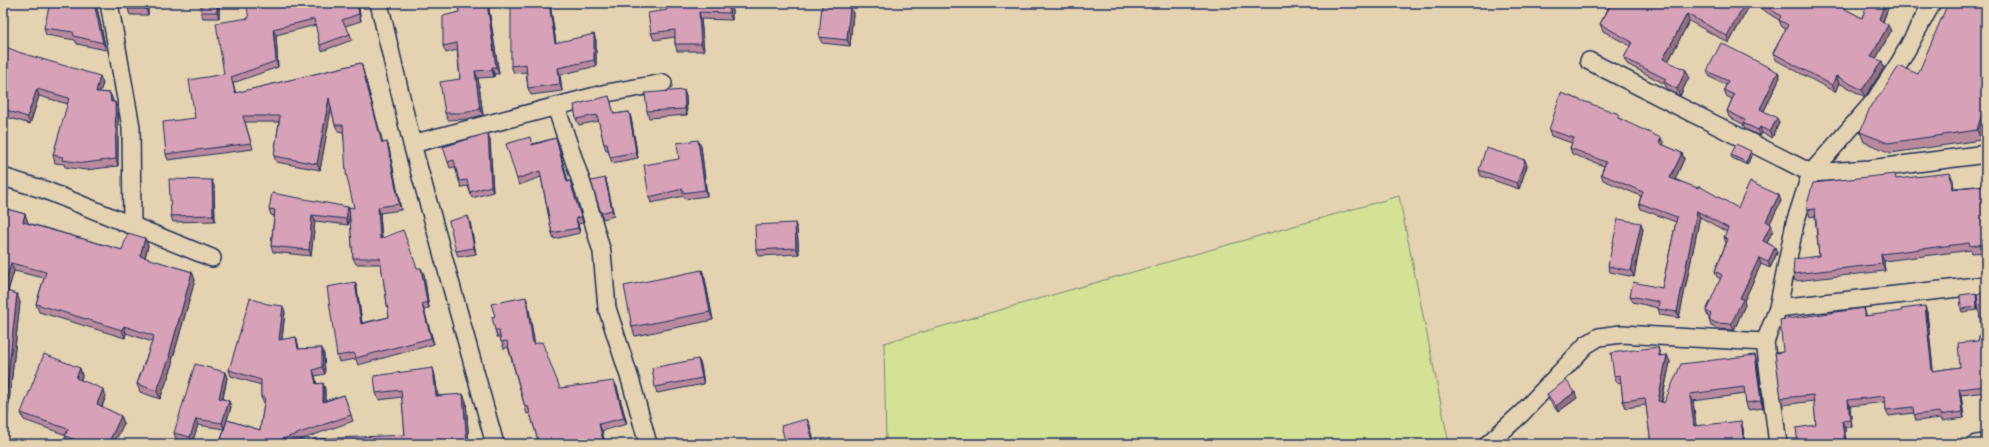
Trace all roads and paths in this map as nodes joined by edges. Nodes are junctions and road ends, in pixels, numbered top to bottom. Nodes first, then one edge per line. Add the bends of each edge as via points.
1 (109, 3) edge
2 (379, 3) edge
3 (1932, 3) edge
4 (1589, 61) dead end
5 (663, 83) dead end
6 (556, 107) junction
7 (412, 144) junction
8 (1986, 154) edge
9 (1811, 173) junction
10 (3, 177) edge
11 (132, 225) junction
12 (212, 258) dead end
13 (1986, 285) edge
14 (1778, 308) junction
15 (1765, 342) junction
16 (1986, 443) edge
17 (495, 444) edge
18 (648, 444) edge
19 (1488, 444) edge
20 (1778, 444) edge
21 (1976, 444) edge

1 - 11 street via 131,128
2 - 7 street
3 - 9 street via 1900,62 1876,99
4 - 9 street
5 - 6 street via 607,93
6 - 7 street
6 - 18 street via 602,252 607,308
7 - 17 street
8 - 9 street via 1870,169
9 - 14 street via 1795,223
10 - 11 street via 45,190
11 - 12 street
13 - 14 street
14 - 15 street
15 - 19 street via 1621,334 1599,337 1586,344 1522,413
15 - 20 street
16 - 21 street

